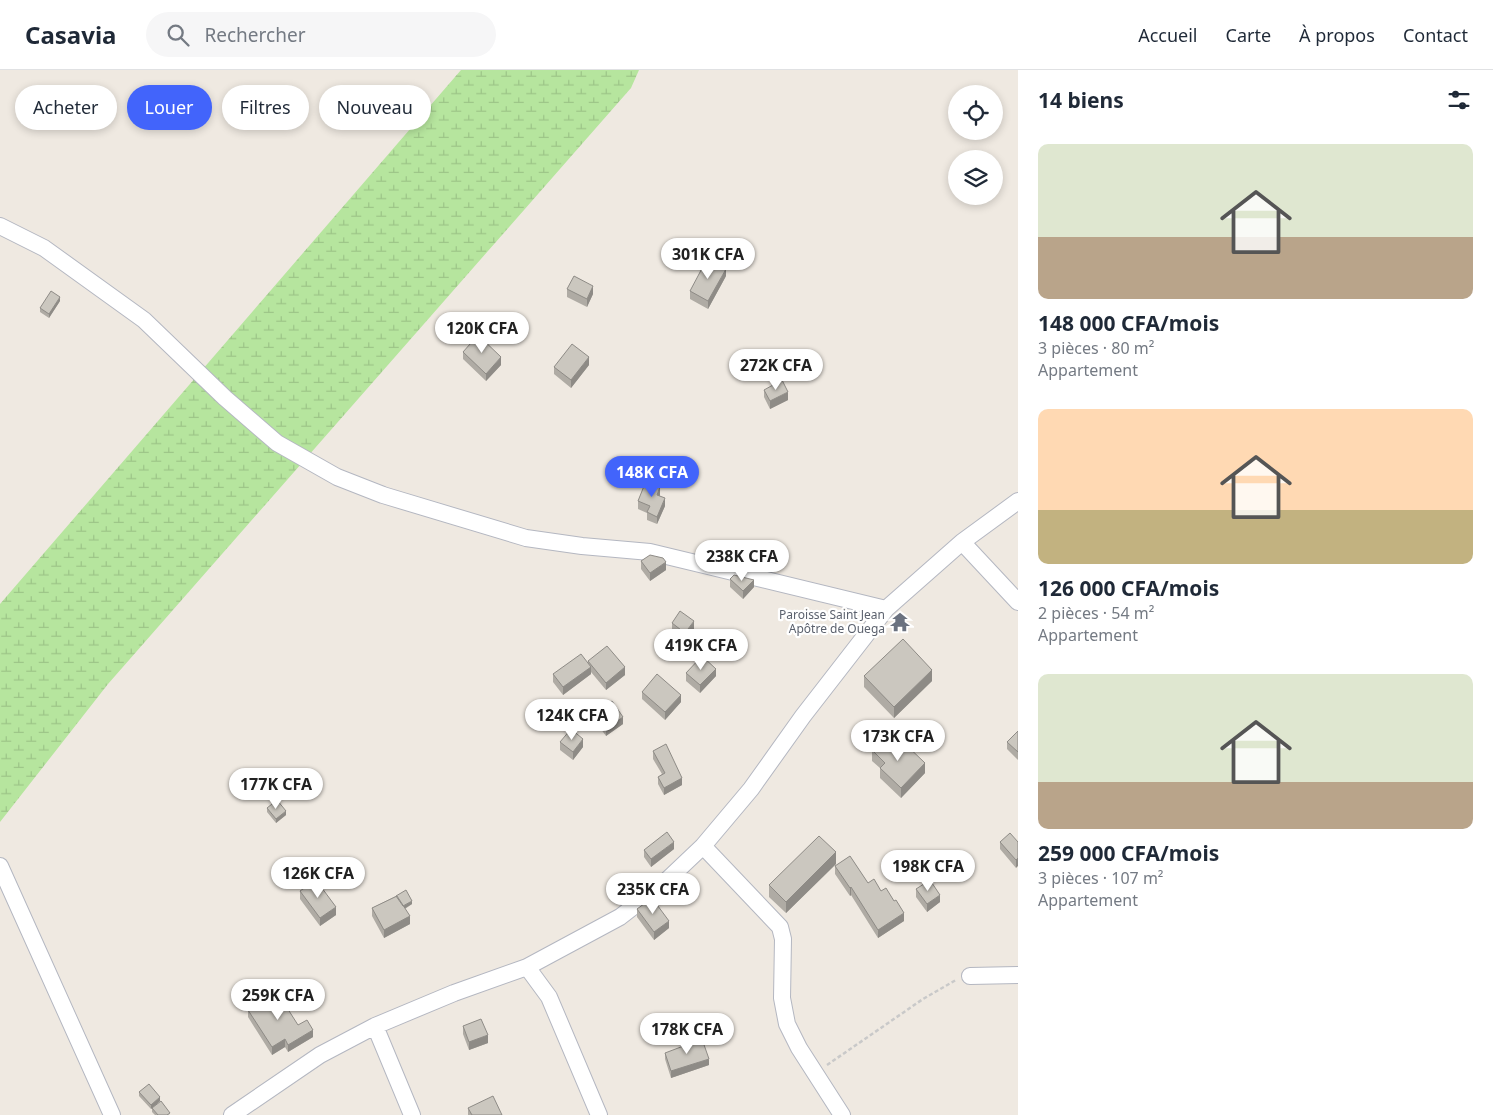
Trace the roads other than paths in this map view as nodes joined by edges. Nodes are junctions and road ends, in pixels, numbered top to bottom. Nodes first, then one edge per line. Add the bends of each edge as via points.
1 (0, 226) edge
2 (1018, 501) edge
3 (962, 542) junction
4 (1018, 602) edge
5 (886, 609) junction
6 (703, 846) junction
7 (0, 866) edge
8 (527, 967) junction
9 (1018, 975) edge
10 (970, 976) road end
11 (375, 1026) junction
12 (112, 1115) edge
13 (232, 1115) edge
14 (412, 1115) edge
15 (599, 1115) edge
16 (842, 1115) edge

1 - 5 street via 44,248 144,320 277,443 337,477 383,495 526,538 650,552
2 - 3 street
3 - 4 street
3 - 5 street
5 - 6 street via 751,789
6 - 8 street via 664,883 620,917
6 - 16 street via 780,927 783,940 782,998 787,1024
7 - 12 street
8 - 11 street
8 - 15 street via 549,997
9 - 10 street
11 - 13 street via 320,1055
11 - 14 street

